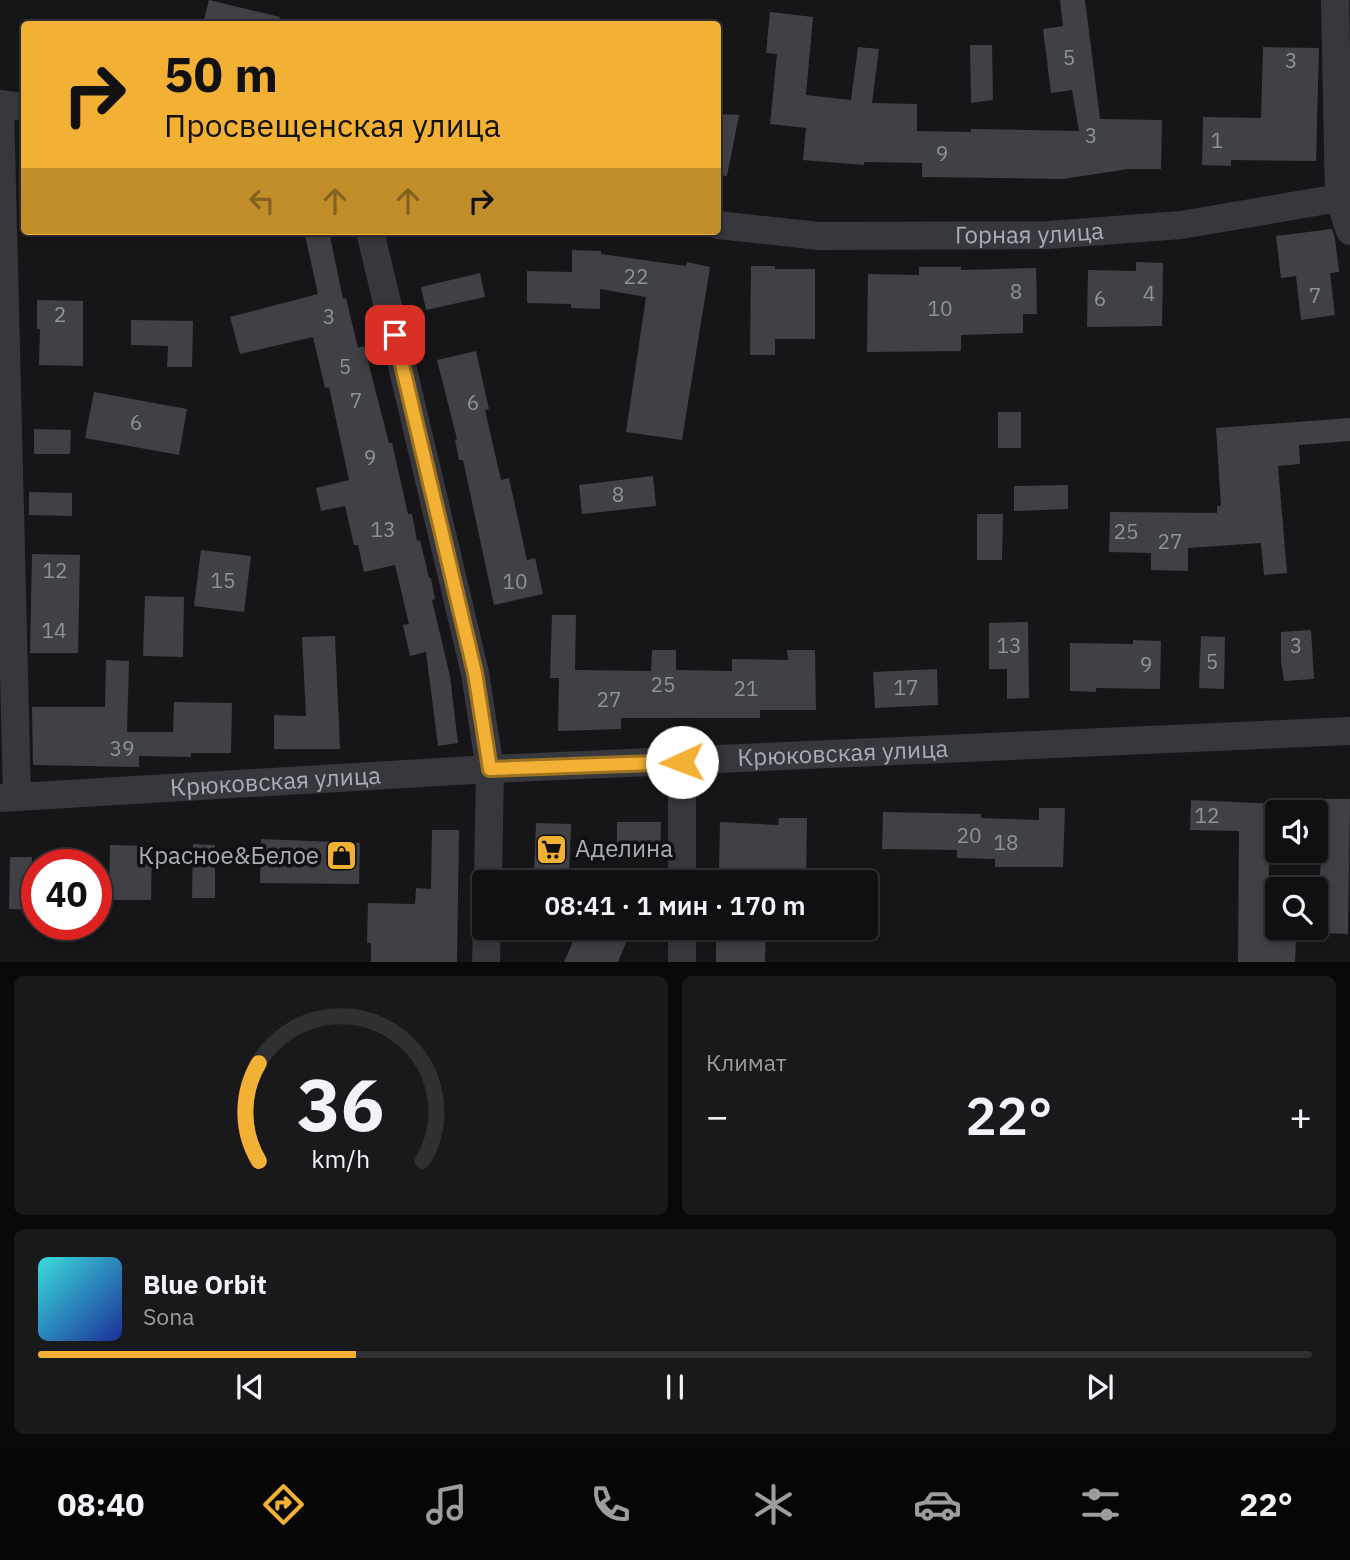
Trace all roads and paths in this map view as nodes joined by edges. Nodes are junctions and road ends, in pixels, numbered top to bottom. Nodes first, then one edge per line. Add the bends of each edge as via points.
1 (1335, 0) edge
2 (0, 104) edge
3 (21, 107) edge
4 (1339, 198) junction
5 (721, 225) edge
6 (1350, 232) edge
7 (371, 235) edge
8 (1350, 732) edge
9 (682, 762) junction
10 (490, 769) junction
11 (8, 797) edge
12 (488, 870) edge
13 (682, 870) edge
14 (487, 940) edge
15 (682, 940) edge
16 (486, 961) edge
17 (682, 961) edge

1 - 4 street
2 - 3 street
2 - 11 street
4 - 5 street, Горная улица via 1181,225 1049,235 819,236
4 - 6 street
7 - 10 street via 475,673
8 - 9 street, Крюковская улица
9 - 10 street, Крюковская улица
9 - 13 street
10 - 11 street, Крюковская улица
10 - 12 street
14 - 16 street
15 - 17 street

